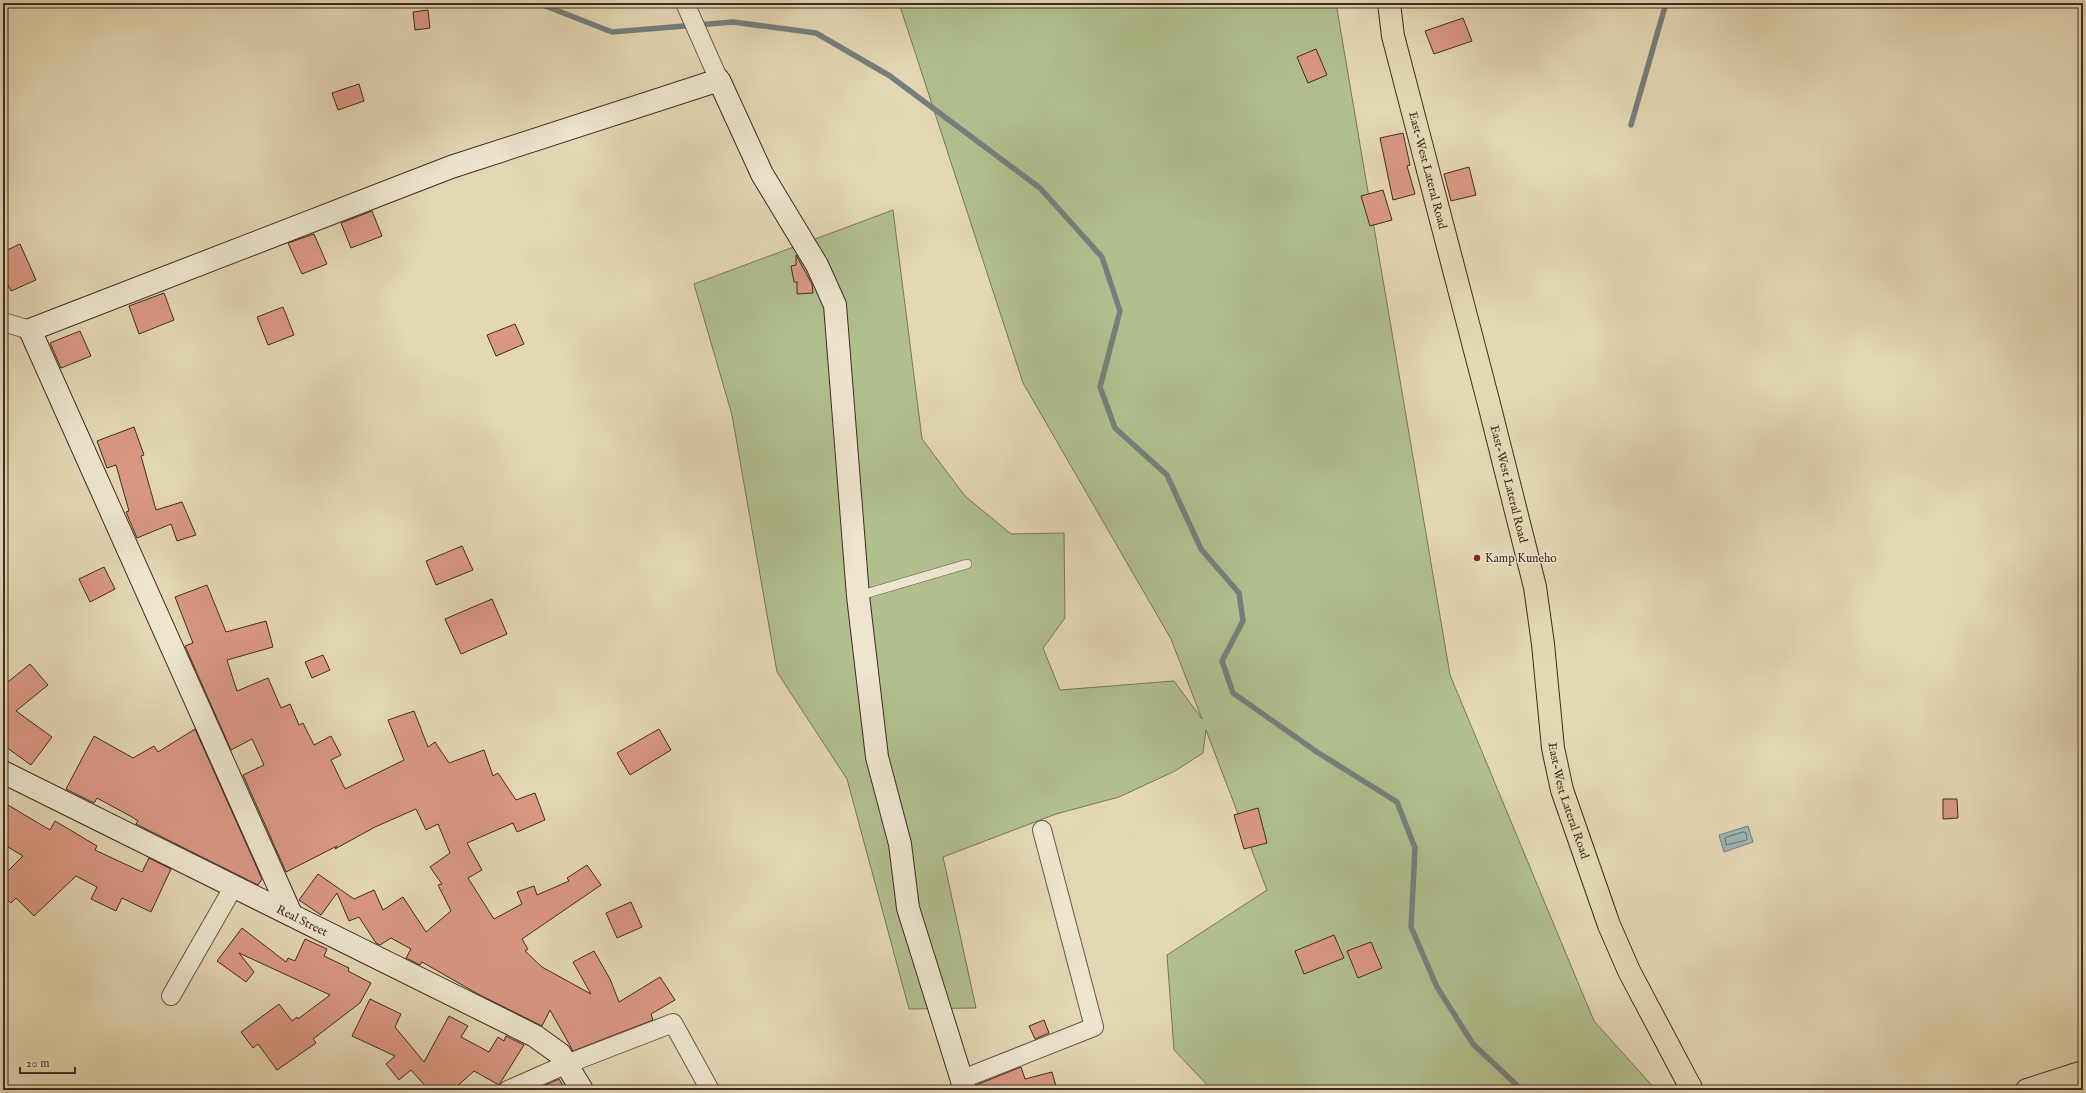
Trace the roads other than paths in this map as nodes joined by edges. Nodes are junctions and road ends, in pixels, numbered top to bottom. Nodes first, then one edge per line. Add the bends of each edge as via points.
1 (1389, 3) edge
2 (687, 8) edge
3 (719, 80) junction
4 (3, 322) edge
5 (30, 330) junction
6 (967, 564) dead end
7 (858, 596) junction
8 (3, 772) edge
9 (1042, 830) dead end
10 (234, 886) junction
11 (291, 914) junction
12 (172, 996) dead end
13 (567, 1064) junction
14 (2083, 1072) edge
15 (962, 1085) edge
16 (508, 1090) edge
17 (582, 1090) edge
18 (710, 1090) edge
19 (1692, 1090) edge
20 (2027, 1090) edge

1 - 19 main road, East-West Lateral Road via 1393,36 1535,587 1552,742 1562,790 1611,931 1629,971
2 - 3 street
3 - 5 street via 451,167
3 - 7 street via 762,174 817,265 835,305
4 - 5 street
5 - 11 street
6 - 7 lane
7 - 15 street via 877,757 900,844 908,908
8 - 10 street, Real Street
9 - 15 street via 1094,1027
10 - 11 street, Real Street
10 - 12 street
11 - 13 street, Real Street via 535,1036 549,1044
13 - 16 street
13 - 17 street, Real Street
13 - 18 street via 673,1023
14 - 20 main road

